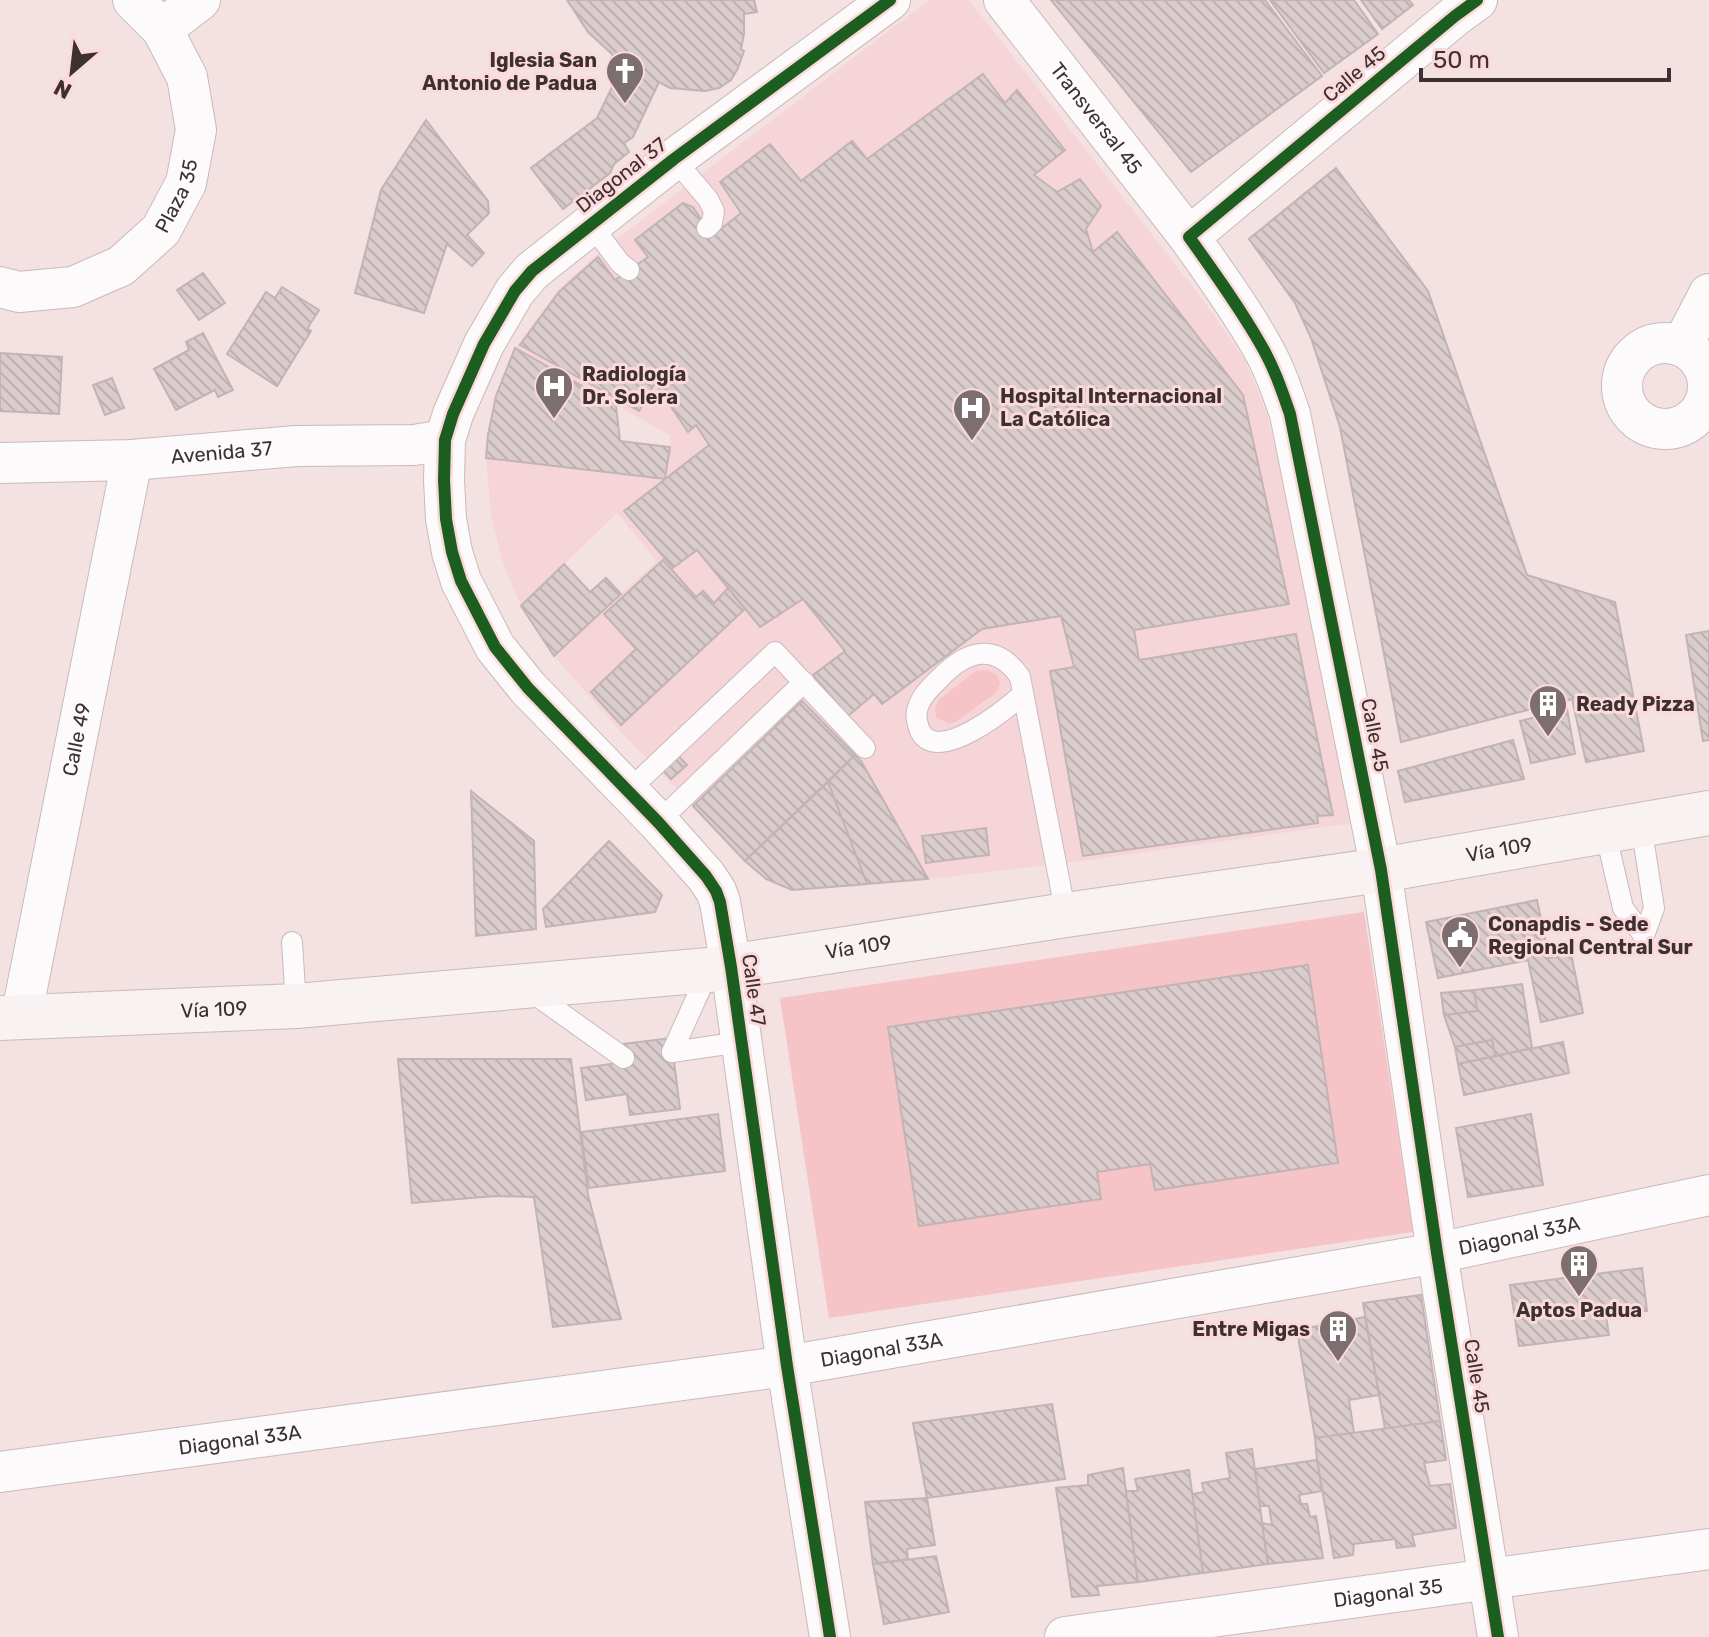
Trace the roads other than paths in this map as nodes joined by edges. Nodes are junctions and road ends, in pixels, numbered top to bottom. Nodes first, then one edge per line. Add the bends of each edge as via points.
1 (133, 0) edge
2 (200, 0) edge
3 (890, 0) edge
4 (1004, 0) edge
5 (1477, 0) edge
6 (162, 29) junction
7 (674, 159) junction
8 (590, 223) junction
9 (707, 228) dead end
10 (1189, 237) junction
11 (629, 270) dead end
12 (0, 287) edge
13 (1709, 294) edge
14 (1682, 346) dead end
15 (445, 440) junction
16 (132, 460) junction
17 (0, 463) edge
18 (804, 682) junction
19 (1023, 694) junction
20 (865, 748) dead end
21 (628, 791) junction
22 (1709, 813) edge
23 (658, 822) junction
24 (1381, 870) junction
25 (1066, 915) junction
26 (292, 942) dead end
27 (720, 968) junction
28 (523, 987) junction
29 (296, 1006) junction
30 (11, 1018) edge
31 (741, 1042) junction
32 (624, 1058) dead end
33 (1709, 1195) edge
34 (1437, 1253) junction
35 (787, 1366) junction
36 (0, 1472) edge
37 (1709, 1549) edge
38 (1490, 1580) junction
39 (830, 1637) edge
40 (1065, 1637) edge
41 (1498, 1637) edge

1 - 6 street, Plaza 35
2 - 6 street
3 - 7 street, Diagonal 37
4 - 10 street, Transversal 45
5 - 10 street, Calle 45
6 - 12 street, Plaza 35 via 187,77 196,130 186,183 161,230 121,266 73,287 19,292
7 - 8 street, Diagonal 37
7 - 9 lane via 714,211
8 - 11 lane
8 - 15 street, Diagonal 37 via 515,291 472,368
10 - 24 street, Calle 45 via 1263,348 1290,414
13 - 14 street
15 - 16 street, Avenida 37
15 - 21 street, Calle 47 via 452,552 495,647
16 - 17 street, Avenida 37
16 - 30 street, Calle 49
18 - 20 lane
18 - 21 lane via 775,652
18 - 23 lane
19 - 19 lane via 1012,665 991,653 969,655 925,693 917,725 924,738 937,743 956,739
19 - 25 lane
21 - 23 street, Calle 47
22 - 24 main road, Vía 109
23 - 27 street, Calle 47 via 716,891
24 - 25 main road, Vía 109
24 - 34 street, Calle 45
25 - 27 main road, Vía 109
26 - 29 lane
27 - 28 main road, Vía 109
27 - 31 street, Calle 47
27 - 31 lane via 672,1052
28 - 29 main road, Vía 109
28 - 32 lane
29 - 30 main road, Vía 109
31 - 35 street, Calle 47
33 - 34 street, Diagonal 33A
34 - 35 street, Diagonal 33A
34 - 38 street, Calle 45
35 - 36 street, Diagonal 33A
35 - 39 street, Calle 47
37 - 38 street, Diagonal 35
38 - 40 street, Diagonal 35
38 - 41 street, Calle 45

